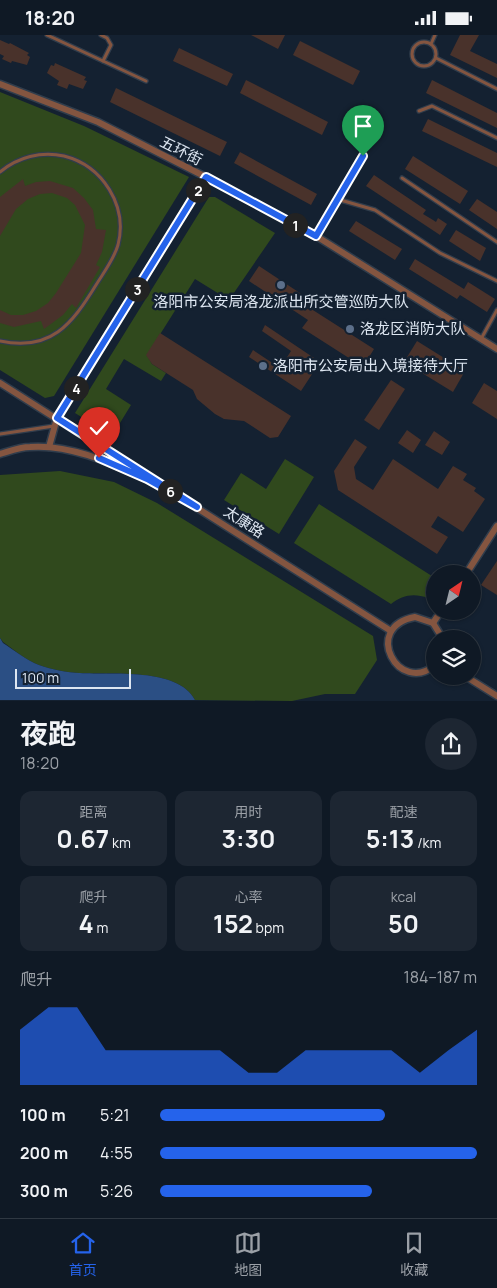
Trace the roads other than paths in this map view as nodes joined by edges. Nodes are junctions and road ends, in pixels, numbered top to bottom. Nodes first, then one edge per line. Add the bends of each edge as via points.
1 (47, 35) edge
2 (101, 35) edge
3 (435, 35) edge
4 (431, 44) junction
5 (436, 58) junction
6 (103, 61) junction
7 (146, 81) dead end
8 (0, 84) edge
9 (497, 89) edge
10 (419, 111) dead end
11 (497, 138) edge
12 (363, 156) dead end
13 (0, 172) edge
14 (206, 177) junction
15 (402, 178) dead end
16 (337, 199) junction
17 (316, 236) junction
18 (497, 242) edge
19 (497, 281) edge
20 (497, 310) edge
21 (481, 339) junction
22 (0, 341) edge
23 (497, 349) edge
24 (0, 383) edge
25 (57, 418) junction
26 (55, 425) junction
27 (0, 434) edge
28 (49, 447) junction
29 (0, 454) edge
30 (197, 507) junction
31 (497, 526) edge
32 (472, 565) edge
33 (435, 620) edge
34 (433, 623) junction
35 (437, 630) edge
36 (391, 631) junction
37 (426, 670) edge
38 (479, 685) edge
39 (497, 696) edge

1 - 6 lane
2 - 6 lane via 110,45
3 - 4 lane
4 - 5 lane via 436,50
4 - 5 lane via 419,44 413,57 424,66
5 - 9 lane
6 - 7 lane
8 - 14 street, 五环街 via 98,122
10 - 11 lane via 432,107
12 - 16 lane
13 - 22 lane via 16,162 43,154 78,161 100,177 111,192 118,208 120,226 112,260 72,322 57,334 39,341 20,344
14 - 17 street, 五环街
14 - 25 street
15 - 18 lane
16 - 17 lane
16 - 19 lane via 375,209 440,253
17 - 21 street, 五环街
20 - 21 lane
21 - 23 street, 五环街
24 - 25 street, 太康路
25 - 26 street
25 - 30 street, 太康路
26 - 27 lane
26 - 28 street
28 - 29 street via 28,447
28 - 30 street via 99,458 147,479
30 - 36 street, 太康路
31 - 32 street
33 - 34 street
34 - 35 street
34 - 36 street via 425,618 406,618
36 - 37 street via 388,647 396,665 416,673
38 - 39 street

